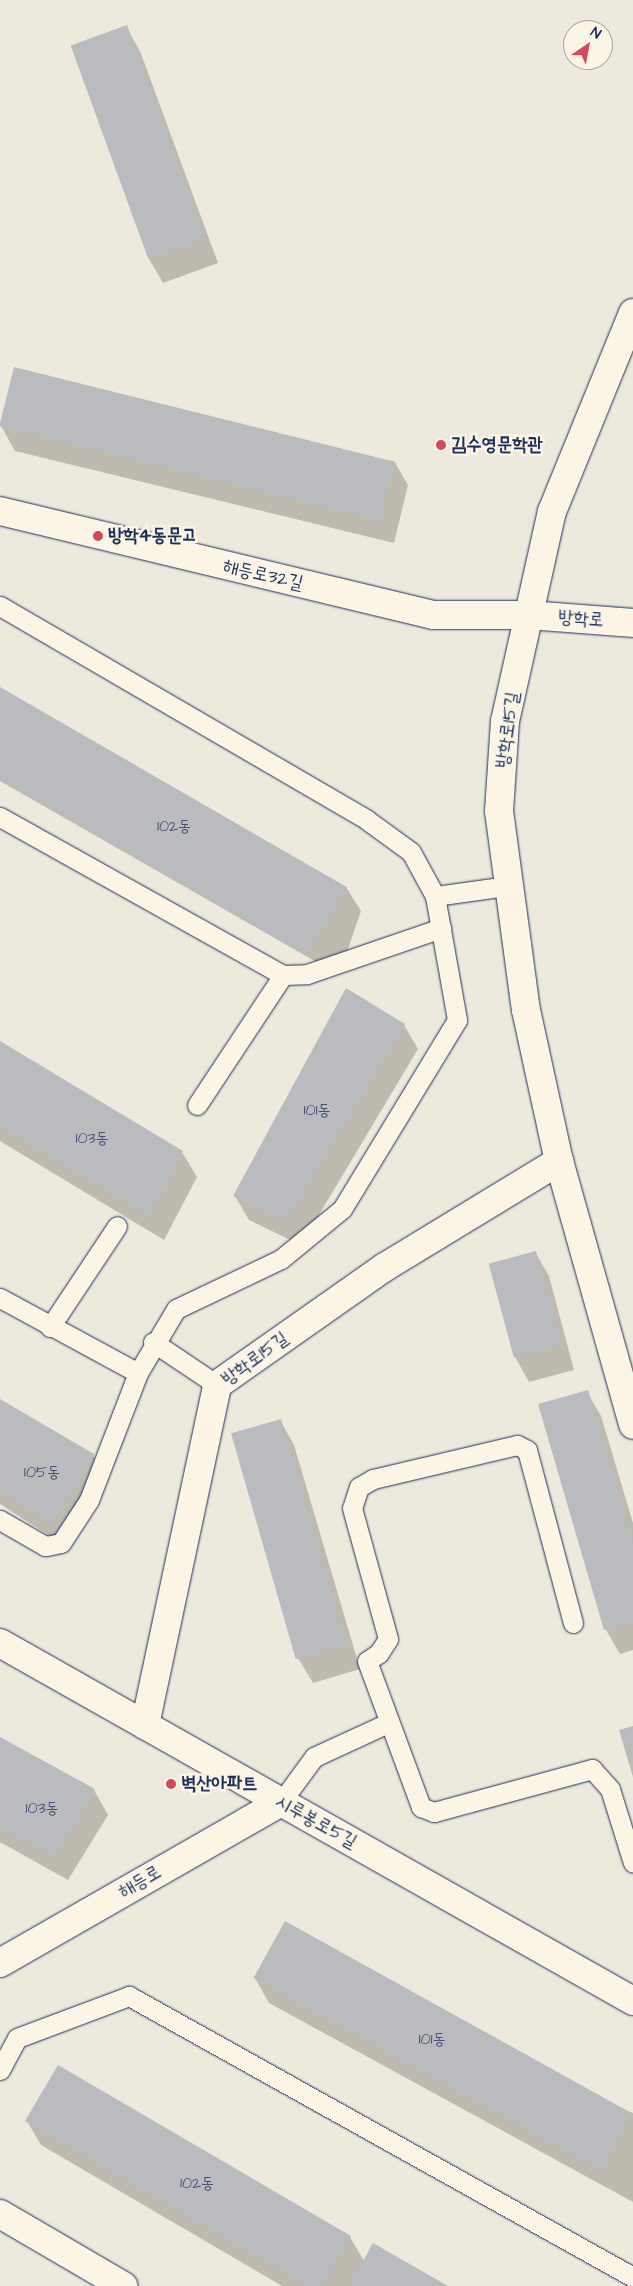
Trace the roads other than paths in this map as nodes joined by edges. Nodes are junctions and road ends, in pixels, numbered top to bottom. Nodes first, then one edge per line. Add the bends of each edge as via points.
1 (633, 313) edge
2 (0, 511) edge
3 (0, 606) edge
4 (529, 615) junction
5 (633, 623) edge
6 (0, 817) edge
7 (507, 886) junction
8 (435, 896) junction
9 (441, 928) junction
10 (283, 975) junction
11 (197, 1105) dead end
12 (559, 1161) junction
13 (117, 1226) dead end
14 (0, 1298) edge
15 (50, 1327) junction
16 (153, 1342) junction
17 (138, 1373) junction
18 (217, 1384) junction
19 (633, 1425) edge
20 (0, 1520) edge
21 (573, 1623) dead end
22 (0, 1643) edge
23 (388, 1723) junction
24 (145, 1725) junction
25 (281, 1802) junction
26 (633, 1863) edge
27 (0, 1963) edge
28 (633, 2001) edge
29 (0, 2070) edge
30 (0, 2214) edge
31 (633, 2277) edge
32 (123, 2286) edge

1 - 4 street, 방학로15길 via 552,511
2 - 4 street, 해등로32길 via 433,615
3 - 8 lane via 367,820 411,852
4 - 5 street, 방학로
4 - 7 street, 방학로15길 via 505,721 499,811
6 - 10 lane
7 - 8 lane
7 - 12 street, 방학로15길 via 526,1010
8 - 9 lane
9 - 10 lane via 308,974
9 - 16 lane via 457,1020 342,1209 281,1259 176,1309
10 - 11 lane
12 - 18 street, 방학로15길 via 385,1267
12 - 19 street, 방학로15길
13 - 15 lane
14 - 15 lane
15 - 17 lane
16 - 17 lane
16 - 18 lane
17 - 20 lane via 89,1500 61,1543 46,1546
18 - 24 street, 방학로15길
21 - 23 lane via 526,1450 517,1445 373,1479 359,1487 352,1508 388,1639 379,1653 367,1661
22 - 24 street, 시루봉로5길
23 - 25 lane via 314,1757
23 - 26 lane via 412,1791 421,1806 434,1812 592,1768 600,1773 616,1804
24 - 25 street, 시루봉로5길
25 - 27 street, 해등로
25 - 28 street, 시루봉로5길
29 - 31 lane via 17,2038 129,1996
30 - 32 street

